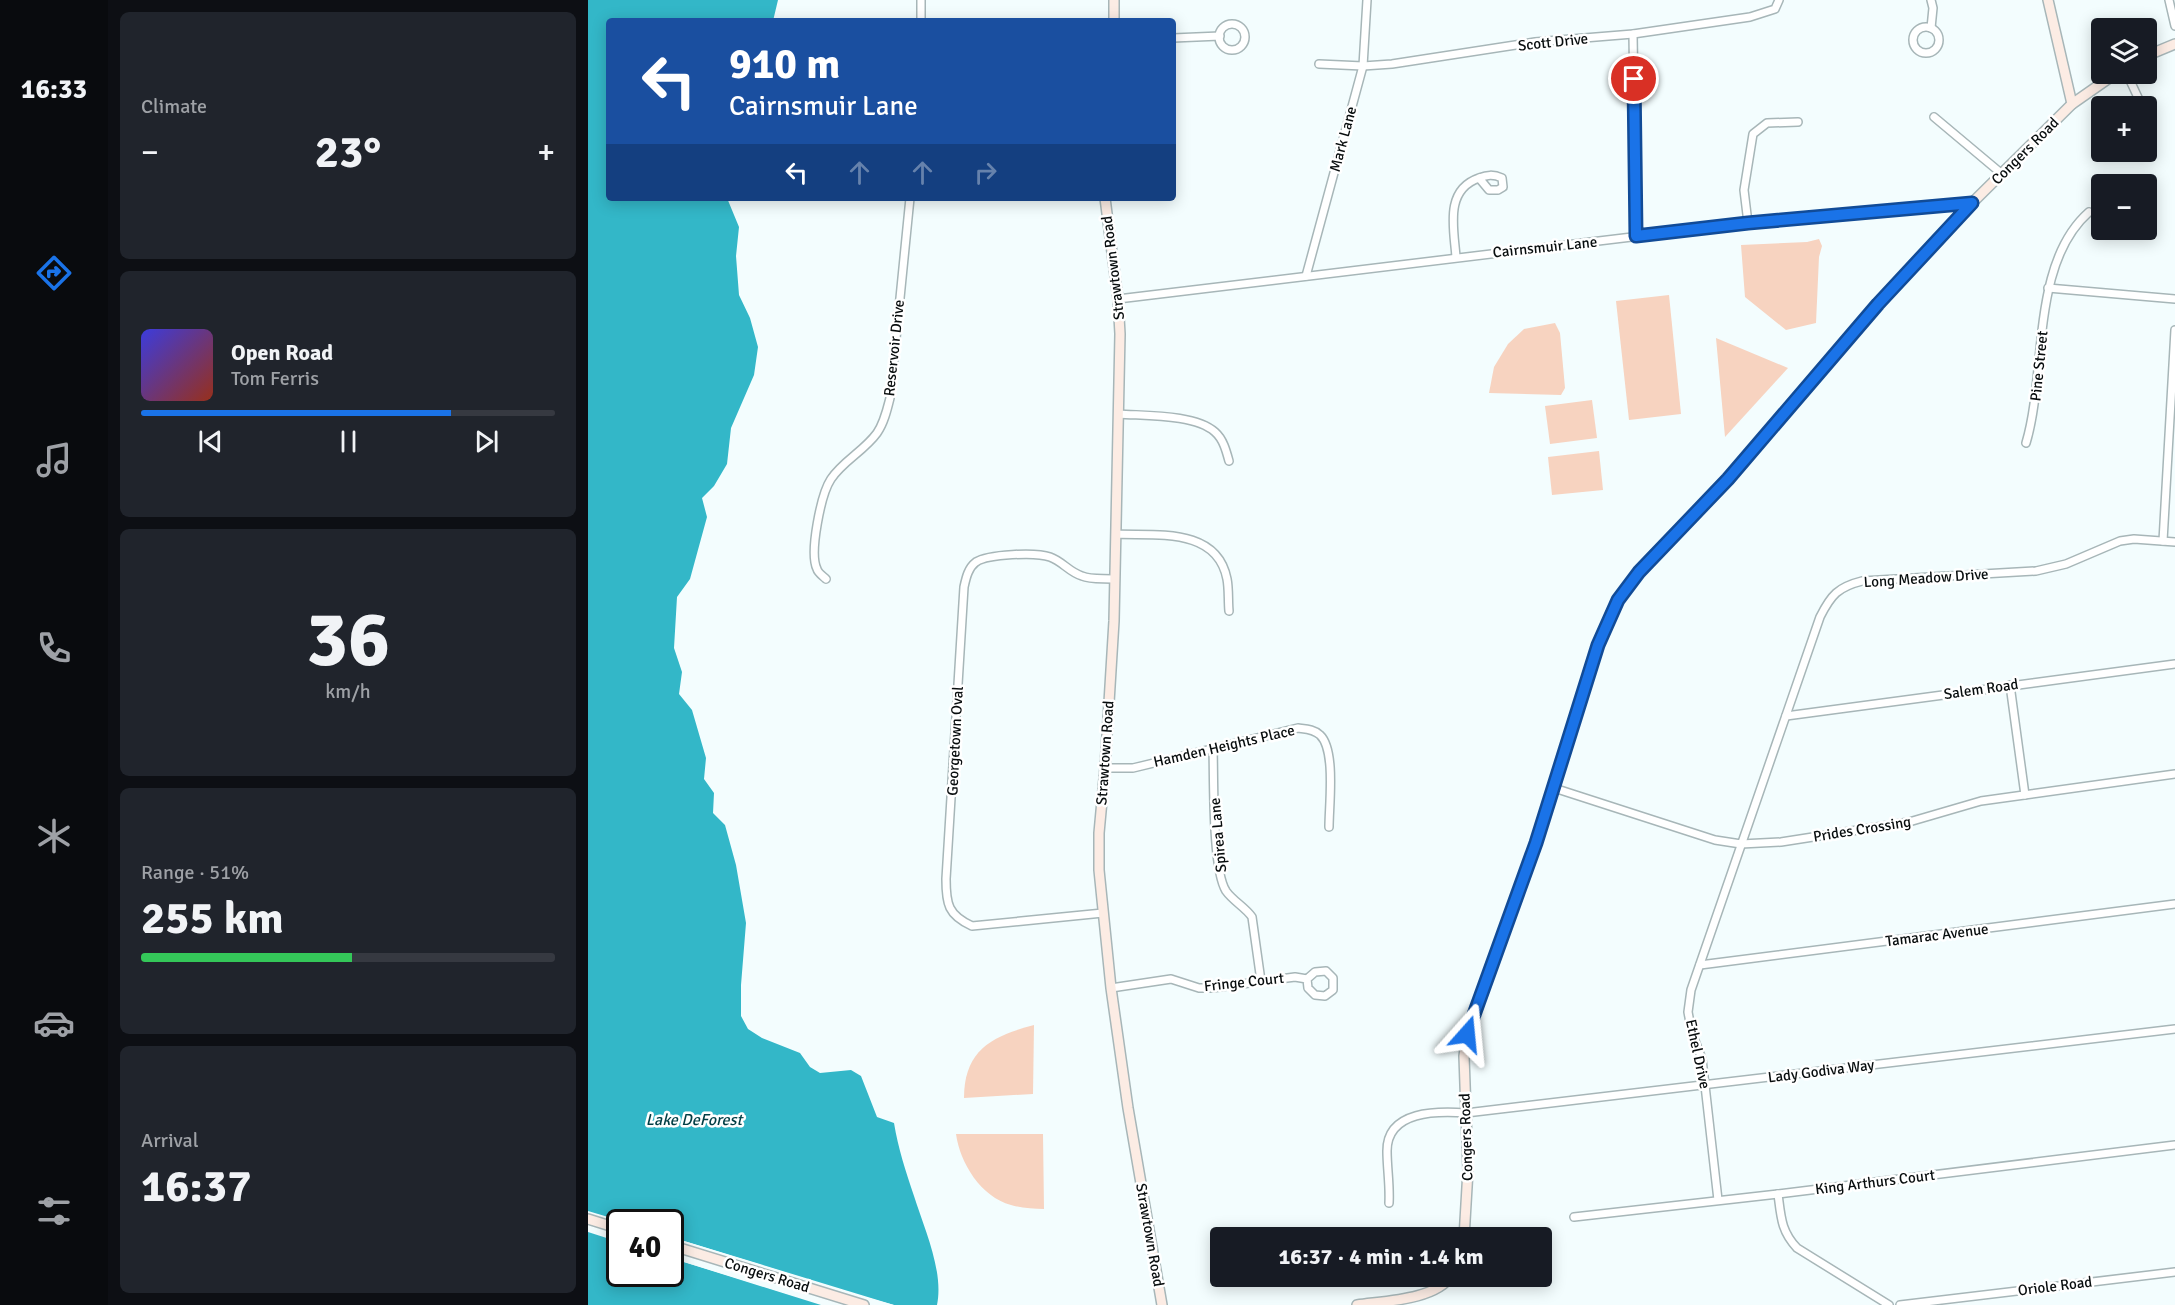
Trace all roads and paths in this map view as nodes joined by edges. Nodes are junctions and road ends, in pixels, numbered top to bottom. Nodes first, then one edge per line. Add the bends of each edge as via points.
1 (921, 0) edge
2 (1114, 0) edge
3 (1367, 0) edge
4 (1779, 0) edge
5 (1931, 0) edge
6 (2048, 0) edge
7 (2169, 0) edge
8 (921, 18) edge
9 (1114, 18) edge
10 (2175, 26) edge
11 (1931, 28) junction
12 (1633, 34) junction
13 (1220, 36) dead end
14 (1176, 38) edge
15 (2175, 44) edge
16 (2157, 51) edge
17 (1319, 64) dead end
18 (1363, 66) junction
19 (2101, 84) edge
20 (2072, 104) junction
21 (1934, 117) dead end
22 (1798, 122) dead end
23 (2002, 174) junction
24 (1479, 178) dead end
25 (910, 201) edge
26 (1105, 201) edge
27 (1972, 203) junction
28 (2089, 212) dead end
29 (1748, 223) junction
30 (1636, 236) junction
31 (1456, 257) junction
32 (1306, 276) junction
33 (2048, 288) junction
34 (1118, 298) junction
35 (2175, 299) edge
36 (2175, 330) edge
37 (1119, 414) junction
38 (2172, 415) edge
39 (2026, 443) dead end
40 (1229, 461) dead end
41 (1117, 534) junction
42 (2163, 541) junction
43 (2175, 542) edge
44 (826, 579) dead end
45 (1114, 579) junction
46 (1229, 611) dead end
47 (2175, 664) edge
48 (2010, 685) junction
49 (1786, 716) junction
50 (1213, 749) junction
51 (1105, 768) junction
52 (2175, 774) edge
53 (1554, 788) junction
54 (2025, 795) junction
55 (1329, 827) dead end
56 (1741, 844) junction
57 (2175, 904) edge
58 (1102, 913) junction
59 (1700, 965) junction
60 (1307, 980) dead end
61 (1261, 981) junction
62 (1111, 987) junction
63 (2175, 1029) edge
64 (1705, 1084) junction
65 (1466, 1113) junction
66 (2175, 1145) edge
67 (1778, 1194) junction
68 (1718, 1200) junction
69 (1389, 1203) dead end
70 (1574, 1217) dead end
71 (588, 1219) edge
72 (606, 1225) edge
73 (1465, 1227) edge
74 (684, 1249) edge
75 (2175, 1272) edge
76 (1441, 1287) edge
77 (1932, 1303) edge
78 (864, 1305) edge
79 (1162, 1305) edge
80 (1357, 1305) edge
81 (1889, 1305) edge
82 (1900, 1305) edge

1 - 8 street
2 - 9 street
3 - 18 street, Mark Lane
4 - 12 street, Scott Drive via 1775,9 1750,17
5 - 11 street
6 - 20 street
7 - 10 street
11 - 11 street via 1939,38 1938,47 1931,53 1922,53 1915,49 1913,36 1922,27
12 - 18 street, Scott Drive via 1535,42
12 - 30 street
13 - 14 street
15 - 16 street
17 - 18 street, Scott Drive
18 - 32 street, Mark Lane
19 - 20 street, Congers Road
20 - 23 street, Congers Road
21 - 23 street
22 - 29 street via 1767,123 1753,134 1744,190
23 - 27 street, Congers Road
24 - 31 street via 1455,200
25 - 44 street, Reservoir Drive via 890,398 877,433 830,479 822,497 815,561 817,571
26 - 34 street, Strawtown Road
27 - 29 street, Cairnsmuir Lane
27 - 53 street, Congers Road via 1625,590 1598,645
28 - 33 street, Pine Street via 2069,235
29 - 30 street, Cairnsmuir Lane
30 - 31 street, Cairnsmuir Lane
31 - 32 street, Cairnsmuir Lane
32 - 34 street, Cairnsmuir Lane
33 - 35 street
33 - 39 street, Pine Street via 2033,420
34 - 37 street, Strawtown Road
36 - 38 street
37 - 40 street via 1185,419 1201,424 1214,430 1222,440
37 - 41 street, Strawtown Road
38 - 42 street
41 - 45 street, Strawtown Road
41 - 46 street via 1188,537 1212,550 1227,578
42 - 43 street, Long Meadow Drive
42 - 49 street, Long Meadow Drive via 2120,542 2066,564 2036,571 1847,585 1835,592 1820,617
45 - 51 street, Strawtown Road
45 - 58 street, Georgetown Oval via 1084,577 1047,555 997,555 974,563 967,573 946,879 951,912 972,926
47 - 48 street, Salem Road
48 - 49 street, Salem Road
48 - 54 street
49 - 56 street, Long Meadow Drive
50 - 51 street, Hamden Heights Place via 1133,768
50 - 55 street, Hamden Heights Place via 1298,728 1319,734 1327,744 1329,758
50 - 61 street, Spirea Lane via 1222,881 1227,892 1252,917
51 - 58 street, Strawtown Road via 1099,833
52 - 54 street, Prides Crossing
53 - 56 street, Prides Crossing via 1714,840
53 - 65 street, Congers Road via 1467,1034
54 - 56 street, Prides Crossing via 1973,803 1909,822 1781,842
56 - 59 street, Ethel Drive
57 - 59 street, Tamarac Avenue
58 - 62 street, Strawtown Road
59 - 64 street, Ethel Drive via 1691,990 1689,1012
60 - 61 street, Fringe Court via 1295,977
61 - 62 street, Fringe Court via 1199,988 1170,979
62 - 79 street, Strawtown Road
63 - 64 street, Lady Godiva Way
64 - 65 street, Lady Godiva Way
64 - 68 street, Ethel Drive
65 - 69 street, Lady Godiva Way via 1421,1114 1395,1130 1387,1150
65 - 73 street, Congers Road
66 - 67 street, King Arthurs Court
67 - 68 street, King Arthurs Court
67 - 81 street via 1786,1236 1797,1248
68 - 70 street, King Arthurs Court
71 - 72 street
74 - 78 street, Congers Road
75 - 77 street, Oriole Road
76 - 80 street via 1418,1296
77 - 82 street, Oriole Road

